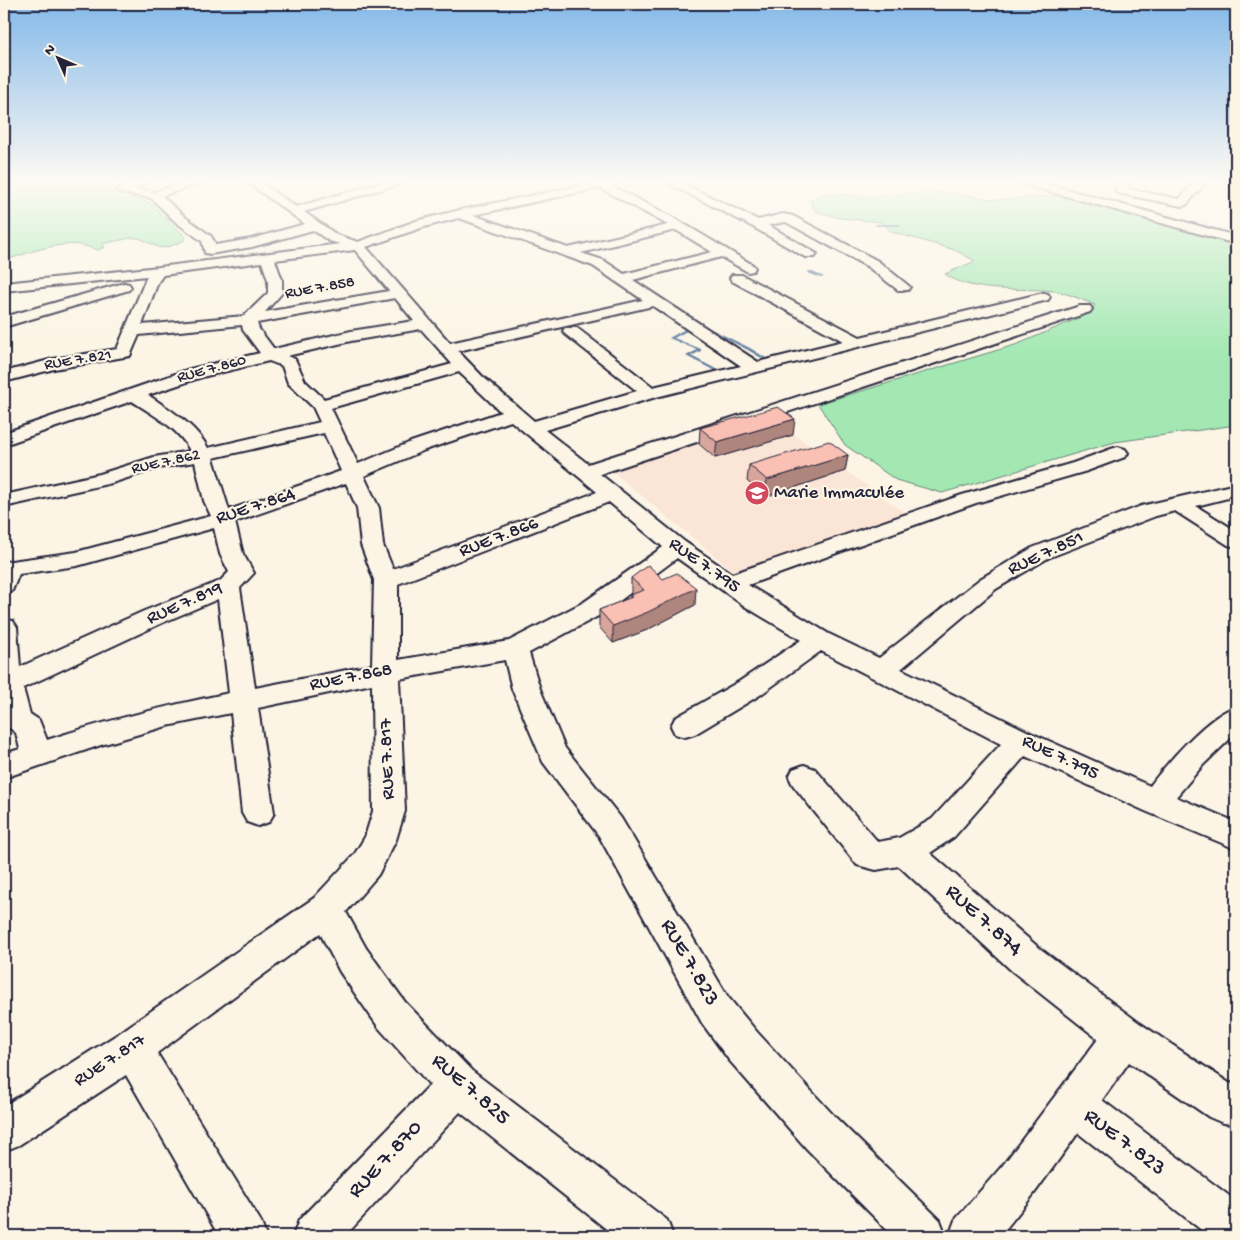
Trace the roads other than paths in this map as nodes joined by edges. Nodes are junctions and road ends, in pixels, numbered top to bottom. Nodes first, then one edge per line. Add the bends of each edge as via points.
1 (207, 240) edge
2 (263, 240) edge
3 (339, 240) edge
4 (375, 240) edge
5 (532, 240) edge
6 (618, 240) edge
7 (702, 240) edge
8 (785, 240) edge
9 (828, 240) edge
10 (358, 246) junction
11 (210, 250) junction
12 (566, 252) junction
13 (723, 252) junction
14 (810, 254) dead end
15 (268, 256) junction
16 (201, 266) junction
17 (155, 276) junction
18 (622, 279) junction
19 (4, 287) edge
20 (903, 287) dead end
21 (399, 293) junction
22 (1043, 297) dead end
23 (656, 301) junction
24 (1085, 309) dead end
25 (248, 320) junction
26 (4, 322) edge
27 (425, 324) junction
28 (571, 331) dead end
29 (132, 332) junction
30 (857, 342) junction
31 (447, 349) junction
32 (270, 355) junction
33 (464, 366) junction
34 (756, 368) junction
35 (4, 377) edge
36 (650, 393) junction
37 (134, 394) junction
38 (325, 415) junction
39 (523, 421) junction
40 (4, 439) edge
41 (1118, 453) dead end
42 (202, 455) junction
43 (585, 472) junction
44 (352, 474) junction
45 (1236, 490) edge
46 (612, 494) junction
47 (4, 501) edge
48 (1178, 504) junction
49 (223, 519) junction
50 (1236, 540) edge
51 (676, 547) junction
52 (386, 580) junction
53 (729, 583) junction
54 (4, 586) edge
55 (228, 586) junction
56 (4, 627) edge
57 (820, 640) junction
58 (515, 649) junction
59 (882, 670) junction
60 (385, 672) junction
61 (8, 684) junction
62 (242, 700) junction
63 (1236, 717) edge
64 (685, 726) dead end
65 (1021, 741) junction
66 (36, 754) junction
67 (4, 766) edge
68 (804, 777) dead end
69 (1156, 802) junction
70 (258, 813) dead end
71 (1236, 836) edge
72 (905, 851) junction
73 (326, 910) junction
74 (1124, 1036) junction
75 (132, 1048) junction
76 (458, 1084) junction
77 (1074, 1104) junction
78 (1236, 1104) edge
79 (4, 1130) edge
80 (1236, 1228) edge
81 (244, 1236) edge
82 (314, 1236) edge
83 (651, 1236) edge
84 (924, 1236) edge
85 (971, 1236) edge

1 - 11 street
2 - 11 street
3 - 10 street
4 - 10 street
5 - 12 street
6 - 12 street
7 - 13 street
8 - 14 street
9 - 20 street via 873,264
10 - 15 street
10 - 21 street, RUE 7.795
11 - 16 street
12 - 18 street via 598,263
13 - 18 street
13 - 30 street via 742,273
15 - 16 street
15 - 25 street via 276,276 276,292
16 - 17 street
17 - 19 street
17 - 26 street
17 - 29 street, RUE 7.821
18 - 23 street
21 - 25 street, RUE 7.858
21 - 27 street, RUE 7.795
22 - 30 street, RUE 7.864
23 - 31 street
23 - 34 street
24 - 43 street
25 - 29 street, RUE 7.858
25 - 32 street, RUE 7.817 via 251,330
27 - 31 street, RUE 7.795
27 - 32 street, RUE 7.860 via 351,336
28 - 36 street
29 - 35 street, RUE 7.821 via 125,350 119,355 53,364
30 - 34 street, RUE 7.864
31 - 33 street, RUE 7.795
32 - 37 street, RUE 7.860
32 - 38 street, RUE 7.817 via 288,363 297,383
33 - 38 street, RUE 7.862
33 - 39 street, RUE 7.795
34 - 36 street, RUE 7.864
36 - 39 street, RUE 7.864
37 - 40 street, RUE 7.860
37 - 42 street, RUE 7.819 via 182,428
38 - 42 street, RUE 7.862
38 - 44 street, RUE 7.817
39 - 43 street, RUE 7.795
39 - 44 street, RUE 7.864 via 418,446
41 - 53 street via 969,498
42 - 47 street, RUE 7.862 via 154,463 105,478
42 - 49 street, RUE 7.819 via 214,501
43 - 46 street, RUE 7.795
44 - 49 street, RUE 7.864
44 - 52 street, RUE 7.817 via 368,508 372,545
45 - 48 street, RUE 7.851
46 - 51 street, RUE 7.795
46 - 52 street, RUE 7.866
48 - 50 street
48 - 59 street, RUE 7.851 via 1149,511 1091,533 1016,566 988,584
49 - 54 street, RUE 7.864 via 77,559 9,568
49 - 55 street, RUE 7.819 via 235,565 242,573
51 - 53 street, RUE 7.795
51 - 58 street, RUE 7.868 via 593,608
52 - 60 street, RUE 7.817
53 - 57 street, RUE 7.795
55 - 61 street, RUE 7.819
55 - 62 street
56 - 61 street
57 - 59 street, RUE 7.795
57 - 64 street via 750,688
58 - 60 street, RUE 7.868
58 - 84 street, RUE 7.823 via 526,689 553,754 610,827 715,1010 821,1133
59 - 65 street, RUE 7.795
60 - 62 street, RUE 7.868
60 - 73 street, RUE 7.817 via 389,811 380,840 366,865
61 - 66 street via 17,719 29,728
62 - 66 street, RUE 7.868 via 122,728
62 - 70 street
63 - 69 street via 1219,730 1169,782
65 - 69 street, RUE 7.795
65 - 72 street via 943,828
66 - 67 street, RUE 7.868
68 - 72 street via 869,855
69 - 71 street, RUE 7.795
72 - 74 street, RUE 7.874 via 1025,959
73 - 75 street, RUE 7.817
73 - 76 street, RUE 7.825 via 353,960 392,1015
74 - 77 street
74 - 78 street, RUE 7.874 via 1223,1104
75 - 79 street, RUE 7.817
75 - 81 street
76 - 82 street, RUE 7.870
76 - 83 street, RUE 7.825
77 - 80 street, RUE 7.823
77 - 85 street, RUE 7.823 via 1018,1180

